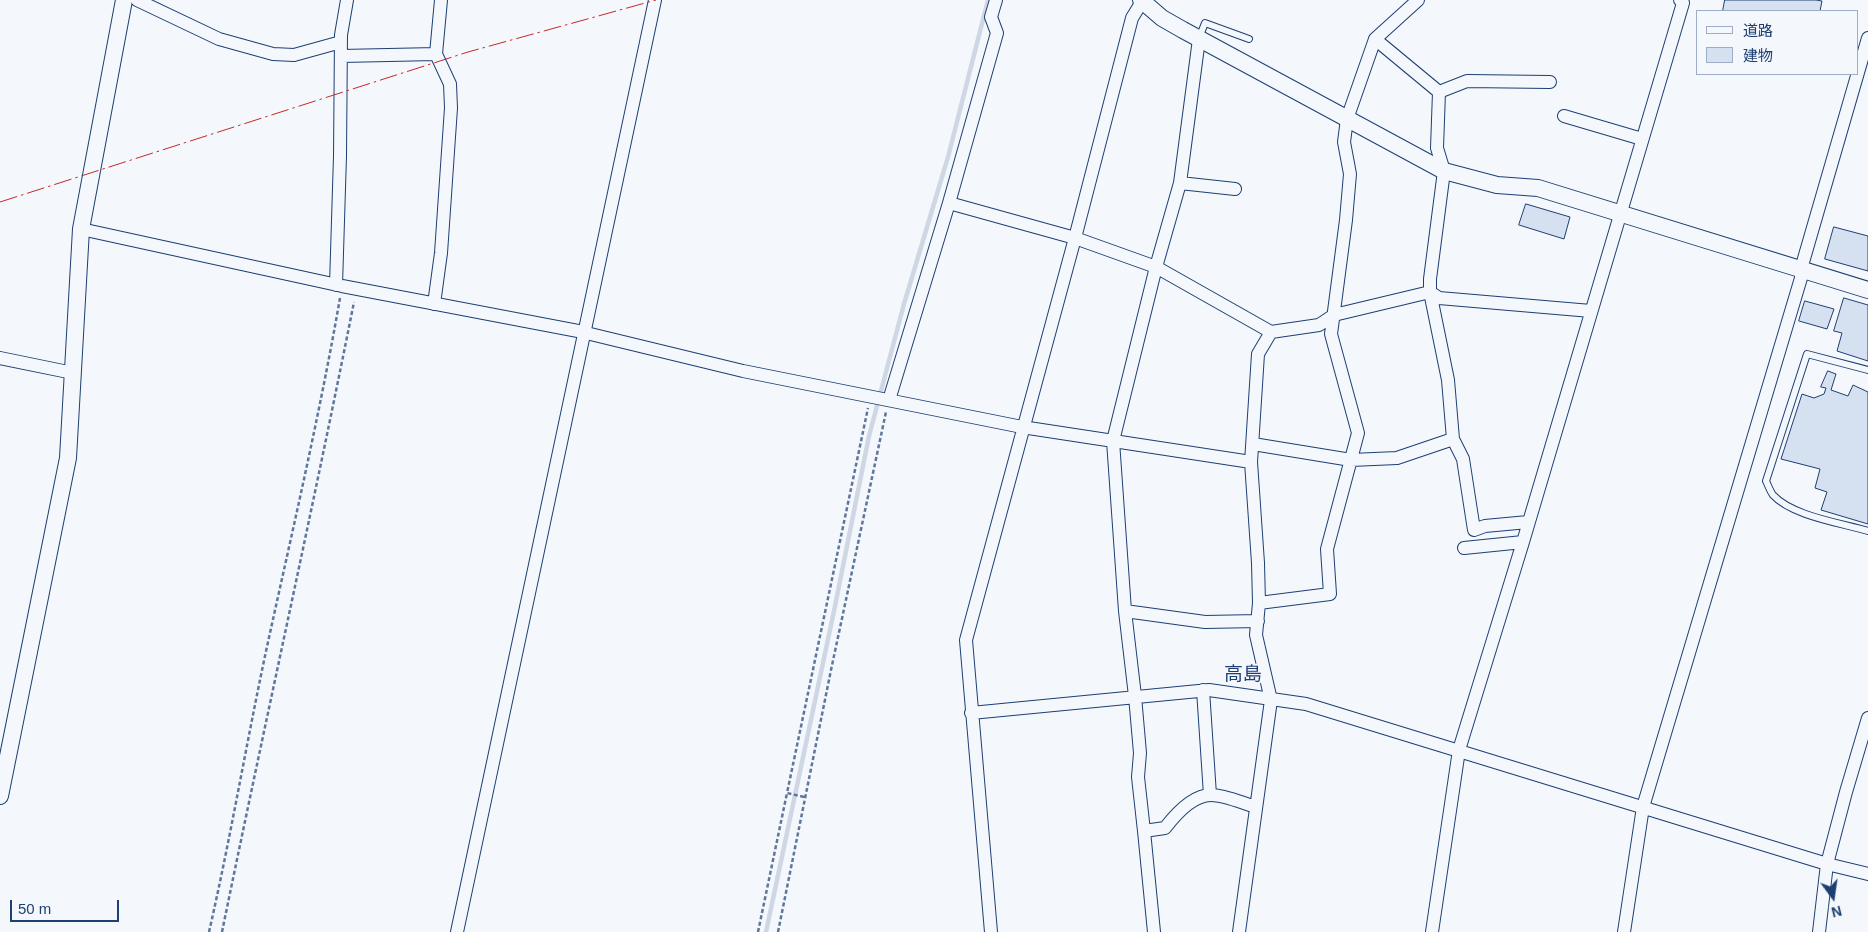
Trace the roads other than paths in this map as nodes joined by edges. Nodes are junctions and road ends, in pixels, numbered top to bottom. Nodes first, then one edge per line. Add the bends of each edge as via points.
1 (124, 0) edge
2 (137, 0) edge
3 (347, 0) edge
4 (441, 0) edge
5 (655, 0) edge
6 (996, 0) edge
7 (1142, 0) edge
8 (1418, 0) edge
9 (1680, 0) edge
10 (1868, 38) edge
11 (1199, 39) junction
12 (1249, 39) dead end
13 (1375, 39) junction
14 (341, 42) junction
15 (436, 54) junction
16 (341, 56) junction
17 (1858, 72) edge
18 (1857, 75) edge
19 (1550, 82) dead end
20 (1439, 92) junction
21 (1564, 116) dead end
22 (1347, 119) junction
23 (1642, 139) junction
24 (1444, 171) junction
25 (1180, 183) junction
26 (1235, 189) dead end
27 (949, 203) junction
28 (1620, 213) junction
29 (81, 229) junction
30 (1075, 238) junction
31 (1156, 267) junction
32 (1801, 269) junction
33 (339, 286) junction
34 (1868, 290) edge
35 (1430, 292) junction
36 (434, 304) junction
37 (1591, 310) junction
38 (1334, 315) junction
39 (1272, 332) junction
40 (585, 333) junction
41 (0, 358) edge
42 (1868, 370) edge
43 (73, 373) junction
44 (889, 400) junction
45 (1022, 427) junction
46 (1452, 439) junction
47 (1113, 441) junction
48 (1253, 444) junction
49 (1351, 460) junction
50 (1251, 462) junction
51 (1528, 522) junction
52 (1868, 531) edge
53 (1523, 542) junction
54 (1464, 548) dead end
55 (1259, 603) junction
56 (1125, 611) junction
57 (1258, 621) junction
58 (1204, 690) junction
59 (1135, 696) junction
60 (1271, 700) junction
61 (971, 713) junction
62 (1868, 718) edge
63 (1459, 750) junction
64 (1210, 795) junction
65 (0, 796) edge
66 (1256, 807) junction
67 (1643, 807) junction
68 (1144, 832) junction
69 (1827, 864) junction
70 (1868, 874) edge
71 (457, 932) edge
72 (991, 932) edge
73 (1154, 932) edge
74 (1239, 932) edge
75 (1432, 932) edge
76 (1624, 932) edge
77 (1819, 932) edge

1 - 29 street
2 - 14 street via 219,39 273,54 294,55
3 - 14 street
4 - 15 street
5 - 40 street
6 - 27 street via 991,17 997,33
7 - 11 street via 1162,18
7 - 30 street via 1132,18
8 - 13 street
9 - 23 street via 1683,3
10 - 17 street
11 - 12 lane via 1205,23
11 - 22 street
11 - 25 street
13 - 20 street
13 - 22 street
14 - 16 street
15 - 16 street
15 - 36 street via 450,84 451,108 441,253
16 - 33 street
18 - 32 street
19 - 20 street via 1467,81
20 - 24 street via 1437,148
21 - 23 street
22 - 24 street
22 - 38 street via 1344,142 1350,174
23 - 28 street
24 - 28 street via 1496,185 1538,188
24 - 35 street
25 - 26 street
25 - 31 street
27 - 30 street
27 - 44 street
28 - 32 street
28 - 37 street
29 - 33 street
29 - 43 street
30 - 31 street
30 - 45 street
31 - 39 street
31 - 47 street
32 - 34 street
32 - 67 street via 1801,278
33 - 36 street
35 - 37 street via 1439,298
35 - 38 street
35 - 46 street via 1448,380
36 - 40 street
37 - 51 street
38 - 39 street via 1319,325
38 - 49 street via 1331,334 1358,433
39 - 48 street via 1258,354
40 - 44 street via 743,371
40 - 71 street
41 - 43 street
42 - 52 lane via 1807,354 1766,481 1772,494 1783,503
43 - 65 street via 68,458
44 - 45 street
45 - 47 street
45 - 61 street via 966,640
46 - 49 street via 1397,458
46 - 51 street via 1463,459 1474,530
47 - 50 street
47 - 56 street
48 - 49 street
48 - 50 street
49 - 55 street via 1327,548 1330,594
50 - 55 street
51 - 53 street
53 - 54 street
53 - 63 street
55 - 57 street
56 - 57 street via 1205,622
56 - 59 street
57 - 60 street via 1256,635
58 - 59 street
58 - 60 street
58 - 64 street
59 - 61 street
59 - 68 street
60 - 63 street via 1306,704
60 - 66 street
61 - 72 street
62 - 69 street
63 - 67 street
63 - 75 street
64 - 66 street
64 - 68 street via 1188,805 1165,828
66 - 74 street
67 - 69 street
67 - 76 street
68 - 73 street
69 - 70 street
69 - 77 street

